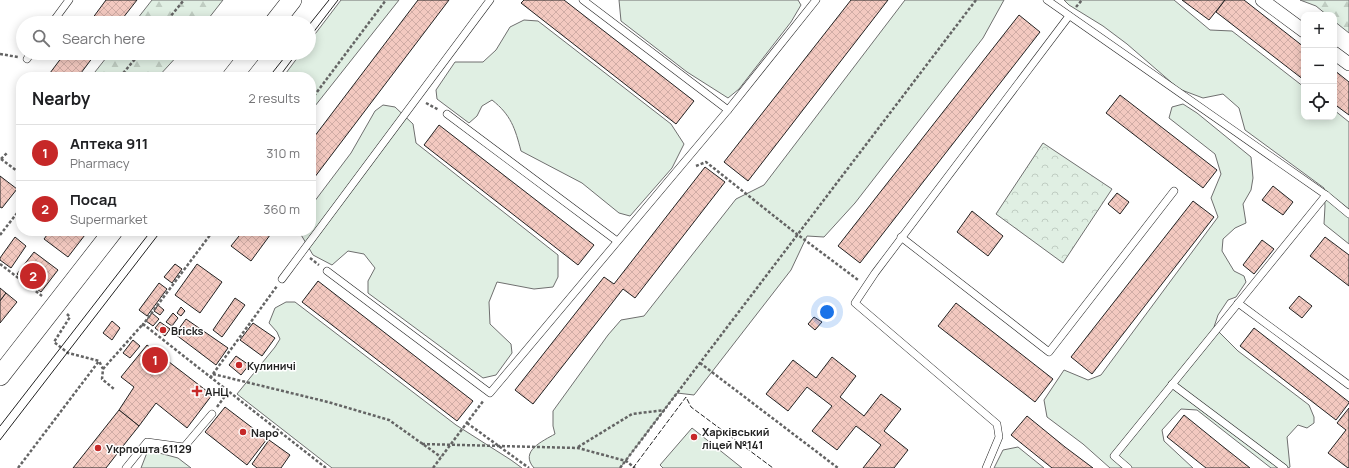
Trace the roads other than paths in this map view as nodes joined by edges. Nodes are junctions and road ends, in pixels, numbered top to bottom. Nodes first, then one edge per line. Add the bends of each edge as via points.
1 (292, 0) edge
2 (490, 0) edge
3 (583, 0) edge
4 (816, 0) edge
5 (1047, 0) edge
6 (1262, 0) edge
7 (66, 1) edge
8 (56, 16) edge
9 (279, 16) edge
10 (1069, 16) junction
11 (1301, 29) edge
12 (1337, 55) edge
13 (245, 60) edge
14 (1349, 64) edge
15 (236, 72) edge
16 (728, 110) junction
17 (447, 114) road end
18 (1174, 190) dead end
19 (1326, 195) junction
20 (1349, 214) edge
21 (316, 233) edge
22 (109, 236) edge
23 (314, 236) edge
24 (902, 238) junction
25 (617, 241) junction
26 (327, 271) road end
27 (282, 279) road end
28 (1238, 303) junction
29 (0, 376) edge
30 (1172, 384) junction
31 (1349, 385) edge
32 (212, 414) road end
33 (126, 468) edge
34 (986, 468) edge
35 (1128, 468) edge
36 (1284, 468) edge

1 - 9 street
2 - 21 lane
3 - 16 lane
4 - 16 lane
5 - 10 lane
6 - 11 street
7 - 8 lane
10 - 19 lane
10 - 24 lane
12 - 14 street
13 - 15 street
16 - 25 lane
17 - 25 lane
18 - 24 lane via 1049,352
19 - 20 lane
19 - 28 lane
22 - 29 street
23 - 27 lane
24 - 34 lane via 855,303 997,424 999,437
25 - 26 lane via 490,393
28 - 30 lane
28 - 31 lane
30 - 35 lane via 1114,456
30 - 36 lane
32 - 33 lane via 184,446 147,442

